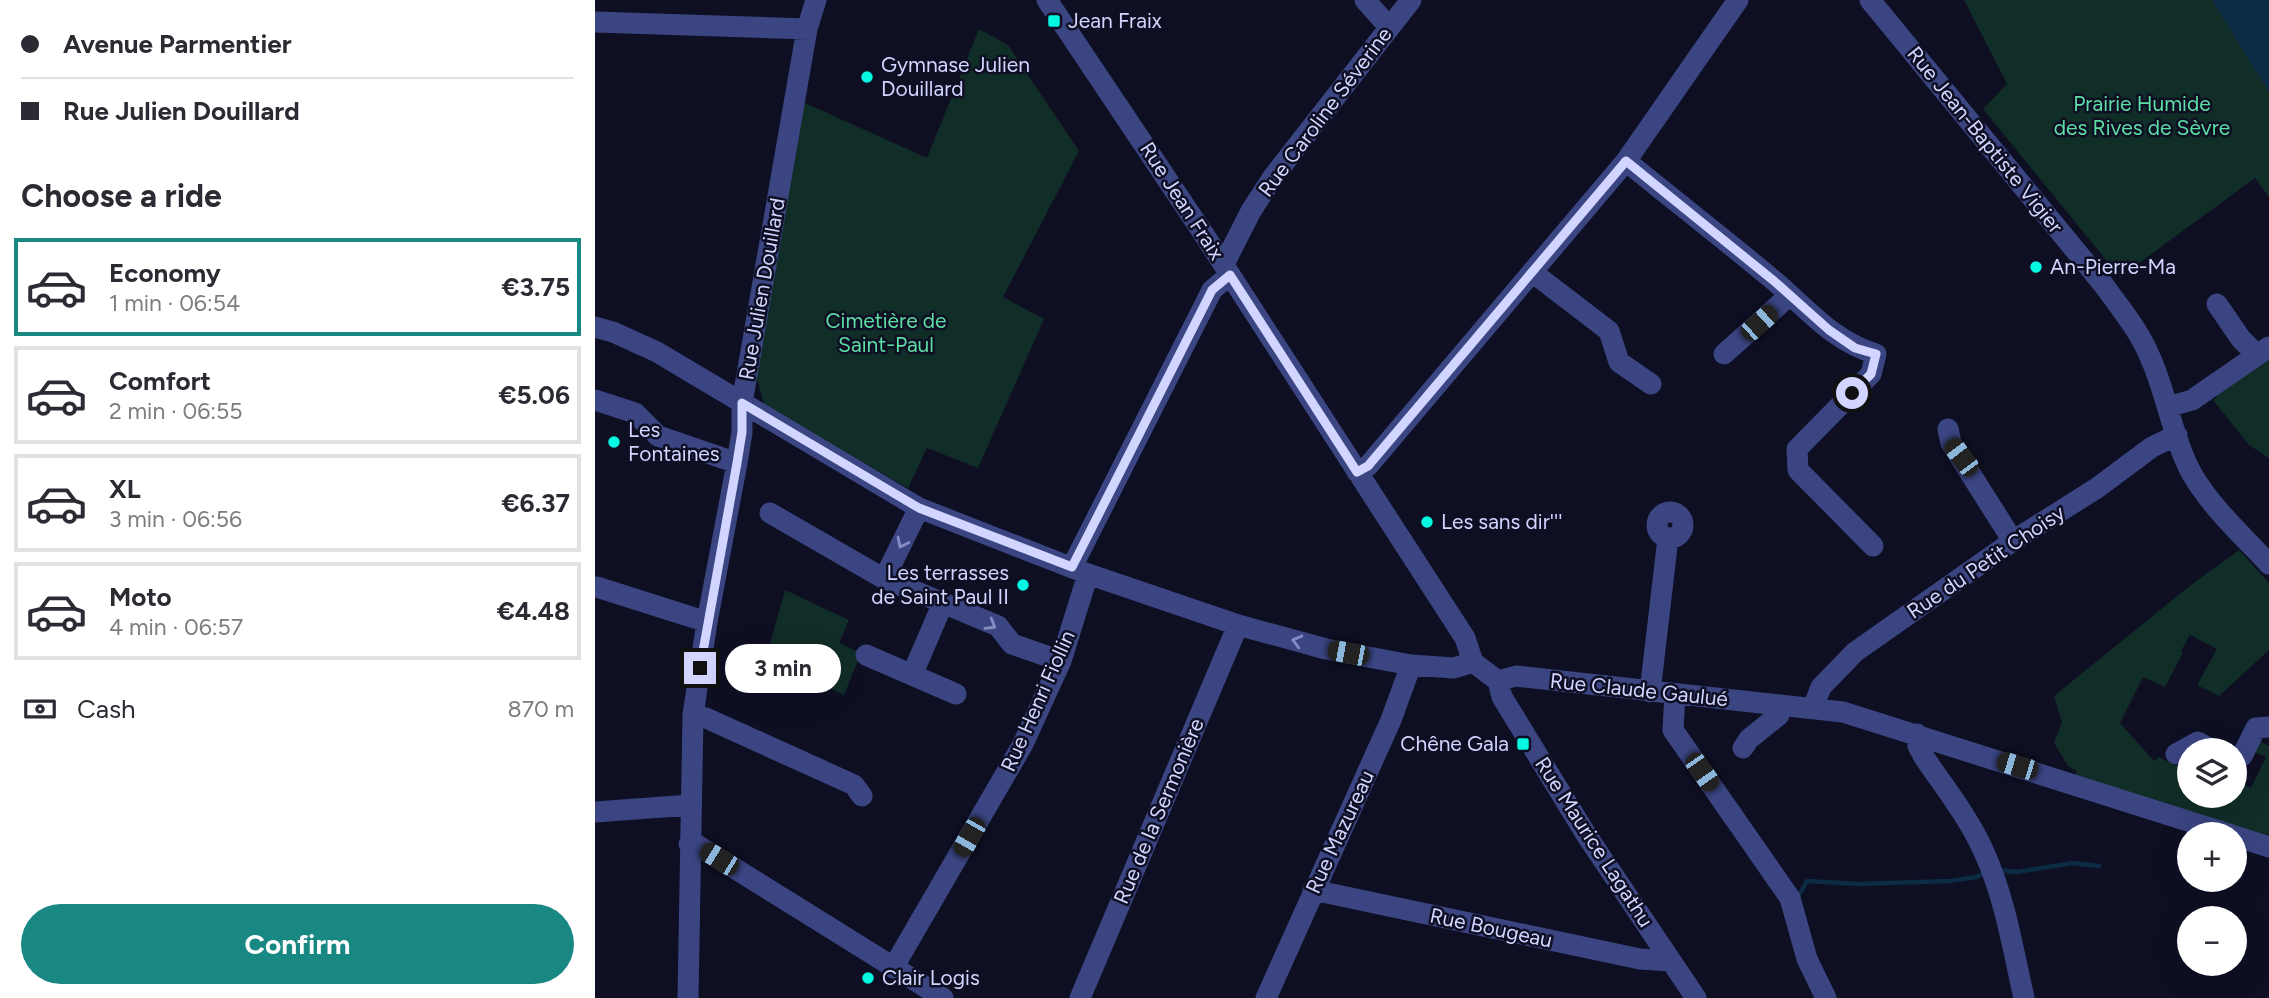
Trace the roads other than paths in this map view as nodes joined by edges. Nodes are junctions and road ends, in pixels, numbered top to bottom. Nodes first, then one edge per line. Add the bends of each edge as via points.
1 (816, 0) edge
2 (1047, 0) edge
3 (1365, 0) edge
4 (1411, 0) edge
5 (1738, 0) edge
6 (1870, 0) edge
7 (595, 22) edge
8 (1389, 27) junction
9 (807, 29) junction
10 (1626, 161) junction
11 (1227, 270) junction
12 (1532, 272) junction
13 (1790, 295) junction
14 (2217, 304) dead end
15 (595, 327) edge
16 (2263, 351) edge
17 (1724, 354) dead end
18 (1651, 384) dead end
19 (595, 400) edge
20 (742, 403) junction
21 (2168, 407) junction
22 (1948, 429) dead end
23 (2177, 435) junction
24 (737, 463) junction
25 (1357, 472) junction
26 (919, 508) junction
27 (770, 513) dead end
28 (1668, 538) dead end
29 (2013, 541) junction
30 (1873, 546) dead end
31 (2269, 564) edge
32 (1080, 570) junction
33 (884, 579) junction
34 (597, 587) dead end
35 (943, 603) junction
36 (707, 622) junction
37 (1238, 625) junction
38 (866, 655) dead end
39 (1061, 661) junction
40 (1473, 662) junction
41 (1411, 665) junction
42 (912, 675) junction
43 (1499, 681) junction
44 (1650, 692) junction
45 (956, 694) dead end
46 (1675, 694) junction
47 (1781, 705) junction
48 (1813, 708) junction
49 (693, 715) junction
50 (2269, 727) edge
51 (1917, 734) junction
52 (2247, 746) edge
53 (1743, 748) dead end
54 (862, 796) dead end
55 (689, 805) junction
56 (595, 812) edge
57 (2192, 822) edge
58 (2247, 840) edge
59 (689, 844) junction
60 (2269, 847) edge
61 (1313, 890) junction
62 (1670, 961) junction
63 (893, 968) junction
64 (688, 998) edge
65 (943, 998) edge
66 (1080, 998) edge
67 (1266, 998) edge
68 (1696, 998) edge
69 (1826, 998) edge
70 (2024, 998) edge

1 - 9 street, Rue Julien Douillard
2 - 11 street, Rue Jean Fraix
3 - 8 street
4 - 8 street, Rue Caroline Séverine
5 - 10 street
6 - 21 street, Rue Jean-Baptiste Vigier via 2110,294 2151,358
7 - 9 street
8 - 11 street, Rue Caroline Séverine via 1273,177 1251,211
9 - 20 street, Rue Julien Douillard
10 - 12 street
10 - 13 street
11 - 25 street, Rue Jean Fraix
11 - 32 street, Rue Caroline Séverine via 1207,300
12 - 18 street via 1609,331 1619,362
12 - 25 street via 1368,466
13 - 17 street
13 - 30 street via 1855,348 1876,354 1871,374 1797,449 1798,470
14 - 16 street via 2241,339
15 - 20 street via 657,352
16 - 21 street via 2192,400
19 - 24 street via 635,413 657,436
20 - 24 street, Rue Julien Douillard
20 - 26 street
21 - 23 street, Rue Jean-Baptiste Vigier
22 - 29 street via 1951,443
23 - 29 street, Rue du Petit Choisy
23 - 31 street, Rue Jean-Baptiste Vigier via 2196,481
24 - 36 street, Rue Julien Douillard
25 - 40 street, Rue Jean Fraix via 1465,638
26 - 32 street
26 -> 33 street
27 - 33 street
28 - 44 street
29 - 48 street, Rue du Petit Choisy via 1855,652 1821,687
32 - 37 street
32 - 39 street, Rue Henri Fiollin
33 - 35 street
34 - 36 street
35 -> 39 street via 998,626 1012,644
35 - 42 street
36 - 49 street, Rue Julien Douillard
41 -> 37 street via 1326,649
37 - 66 street, Rue de la Sermonière
38 - 42 street
39 - 63 street, Rue Henri Fiollin via 1023,744
40 - 41 street via 1454,667
40 - 43 street
41 - 61 street, Rue Mazureau via 1391,720
42 - 45 street
43 - 44 street, Rue Claude Gaulué via 1556,673
43 - 62 street, Rue Maurice Lagathu via 1502,697
44 - 46 street, Rue Claude Gaulué
46 - 47 street, Rue Claude Gaulué
46 - 69 street via 1673,730 1790,898 1807,959
47 - 48 street, Rue Claude Gaulué
47 - 53 street via 1779,715
48 - 51 street, Rue Claude Gaulué
49 - 54 street via 855,785
49 - 55 street, Rue Julien Douillard
50 - 52 street via 2256,728
51 - 57 street, Rue Claude Gaulué
51 - 70 street via 1924,757 1985,854 1998,887
55 - 56 street
55 - 59 street, Rue Julien Douillard
58 - 60 street, Rue Claude Gaulué
59 - 63 street
59 - 64 street, Rue Julien Douillard
61 - 62 street, Rue Bougeau via 1640,960
61 - 67 street, Rue Mazureau
62 - 68 street, Rue Maurice Lagathu
63 - 65 street

